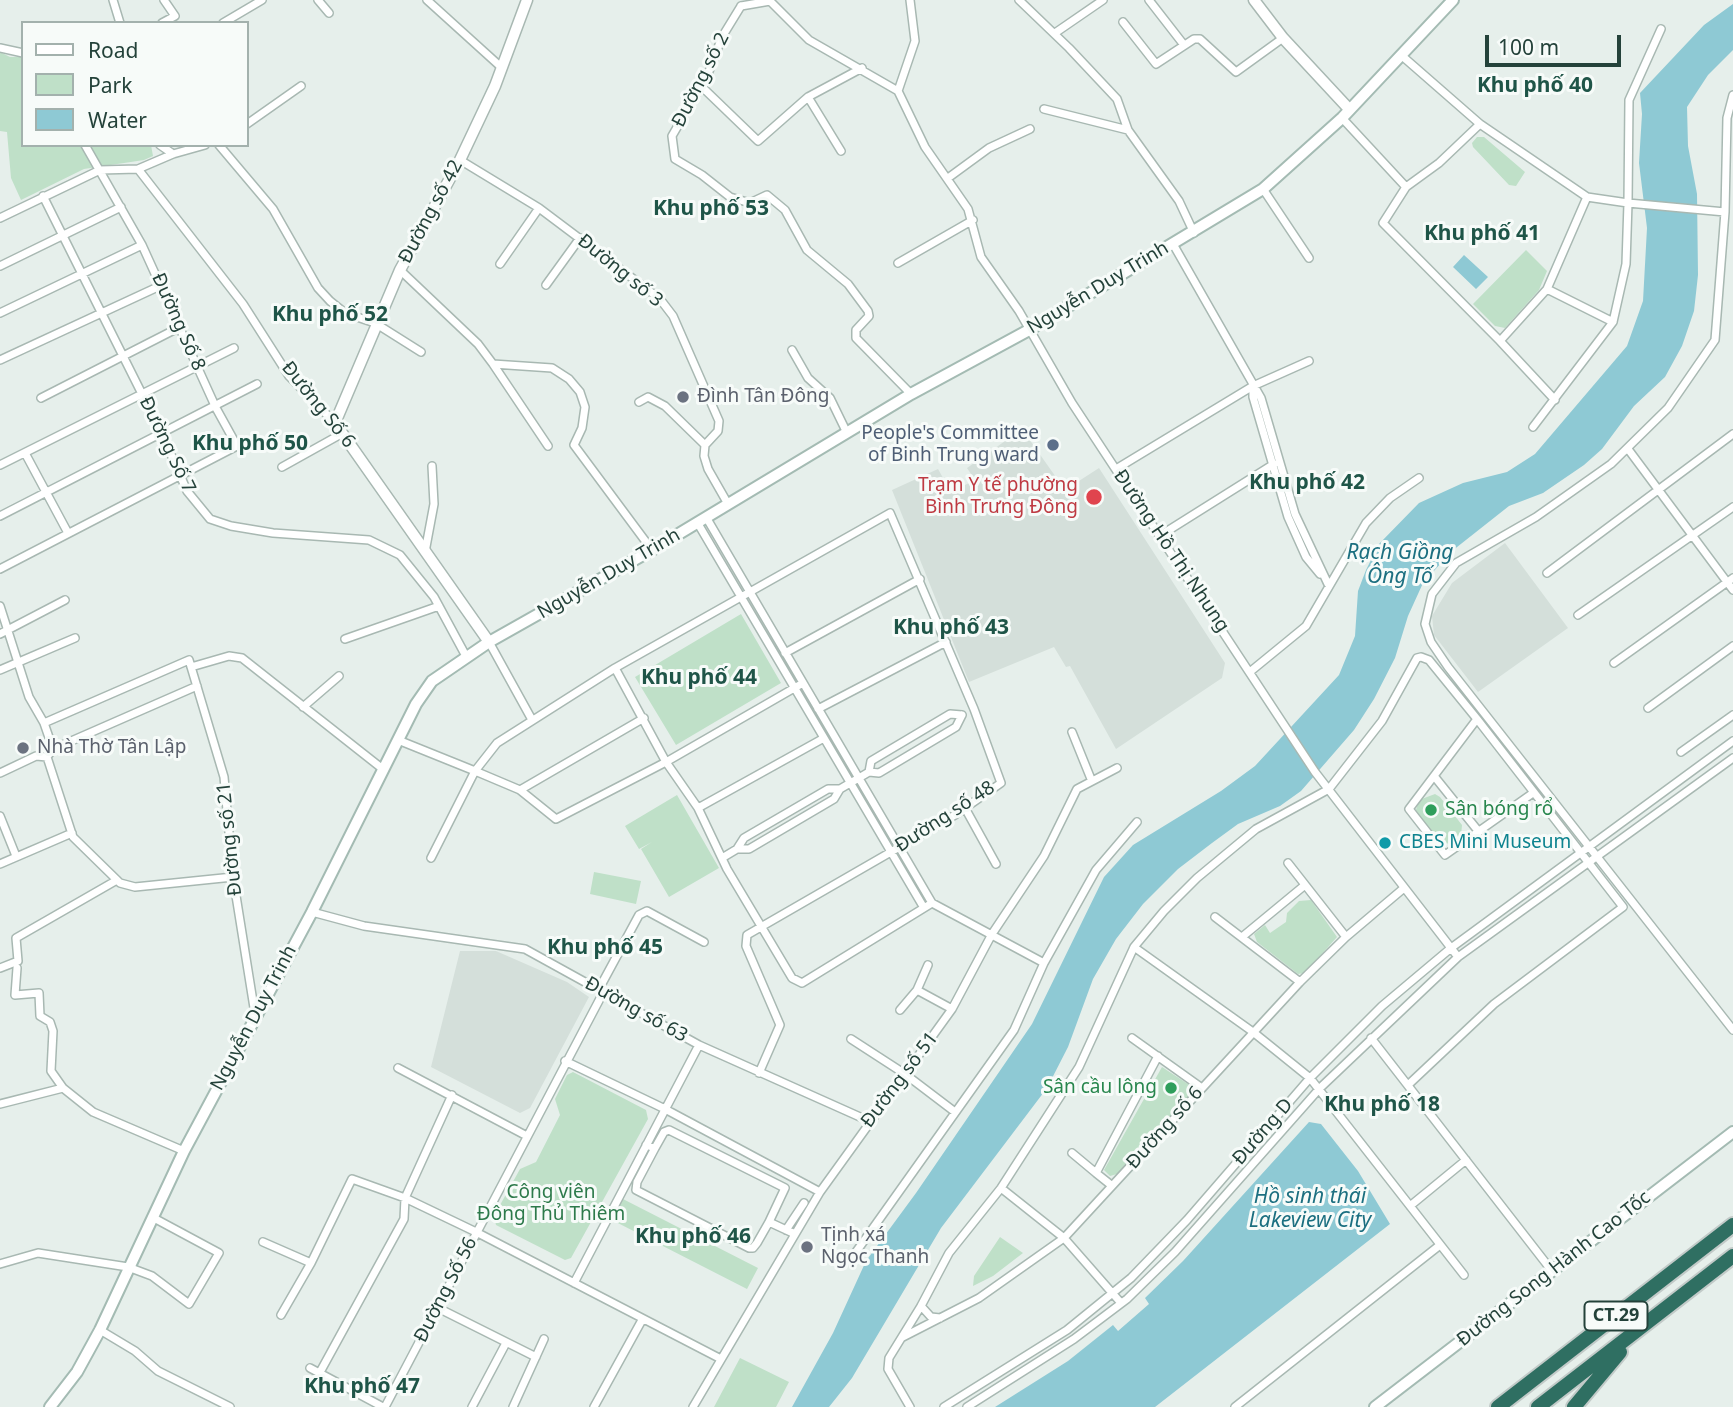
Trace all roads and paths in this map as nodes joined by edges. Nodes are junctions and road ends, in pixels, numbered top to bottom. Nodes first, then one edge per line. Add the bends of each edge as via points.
1 (113, 0) edge
2 (164, 0) edge
3 (262, 0) edge
4 (318, 0) edge
5 (427, 0) edge
6 (527, 0) edge
7 (910, 0) edge
8 (1019, 0) edge
9 (1103, 0) edge
10 (1149, 0) edge
11 (1254, 0) edge
12 (1453, 0) edge
13 (741, 3) edge
14 (329, 13) dead end
15 (119, 21) edge
16 (166, 21) edge
17 (226, 21) edge
18 (1123, 22) dead end
19 (1661, 29) dead end
20 (1055, 33) junction
21 (1283, 38) junction
22 (1184, 45) junction
23 (1, 52) edge
24 (21, 53) edge
25 (1401, 55) junction
26 (501, 67) junction
27 (862, 68) junction
28 (300, 86) dead end
29 (701, 86) junction
30 (898, 91) junction
31 (1733, 95) edge
32 (808, 97) junction
33 (1044, 109) dead end
34 (1345, 113) junction
35 (248, 123) edge
36 (1480, 124) junction
37 (1030, 129) dead end
38 (1128, 130) junction
39 (86, 147) edge
40 (163, 147) edge
41 (198, 147) edge
42 (221, 147) edge
43 (841, 150) dead end
44 (173, 154) junction
45 (460, 160) junction
46 (138, 169) junction
47 (100, 170) junction
48 (948, 178) junction
49 (1406, 187) junction
50 (1263, 189) junction
51 (44, 196) junction
52 (1587, 197) junction
53 (1628, 203) junction
54 (121, 207) junction
55 (538, 208) junction
56 (1725, 212) junction
57 (0, 217) edge
58 (973, 220) junction
59 (1194, 233) junction
60 (64, 238) junction
61 (580, 238) junction
62 (1173, 244) junction
63 (142, 245) junction
64 (1309, 258) dead end
65 (898, 263) dead end
66 (500, 264) dead end
67 (0, 267) edge
68 (400, 270) junction
69 (83, 274) junction
70 (162, 285) junction
71 (546, 285) dead end
72 (1547, 289) junction
73 (0, 313) edge
74 (101, 313) junction
75 (1613, 322) junction
76 (375, 323) junction
77 (178, 328) junction
78 (1028, 330) junction
79 (1500, 341) junction
80 (234, 348) dead end
81 (792, 350) dead end
82 (421, 352) dead end
83 (123, 355) junction
84 (0, 360) edge
85 (1309, 361) dead end
86 (493, 364) junction
87 (197, 366) junction
88 (257, 384) dead end
89 (1253, 386) junction
90 (142, 394) junction
91 (912, 394) junction
92 (41, 398) dead end
93 (1555, 400) junction
94 (639, 402) dead end
95 (216, 408) junction
96 (335, 423) junction
97 (1533, 427) dead end
98 (343, 433) junction
99 (847, 433) junction
100 (162, 434) junction
101 (1733, 435) edge
102 (705, 445) junction
103 (548, 446) dead end
104 (1628, 449) junction
105 (25, 453) junction
106 (1275, 464) junction
107 (0, 465) edge
108 (432, 466) dead end
109 (282, 467) dead end
110 (1116, 469) junction
111 (182, 474) junction
112 (1419, 478) dead end
113 (1659, 490) junction
114 (45, 492) junction
115 (728, 504) junction
116 (1733, 507) edge
117 (0, 516) edge
118 (702, 519) junction
119 (68, 533) junction
120 (1161, 535) junction
121 (1692, 535) junction
122 (652, 550) junction
123 (425, 552) junction
124 (0, 569) edge
125 (1547, 573) dead end
126 (920, 579) junction
127 (1730, 580) edge
128 (1328, 584) junction
129 (1733, 590) edge
130 (749, 591) junction
131 (740, 596) junction
132 (65, 600) dead end
133 (439, 606) junction
134 (0, 607) edge
135 (1578, 615) dead end
136 (4, 632) edge
137 (75, 638) dead end
138 (345, 639) dead end
139 (489, 642) junction
140 (946, 642) junction
141 (1733, 646) edge
142 (785, 653) junction
143 (467, 658) junction
144 (18, 662) junction
145 (1614, 663) dead end
146 (191, 667) junction
147 (615, 667) junction
148 (0, 670) edge
149 (1251, 671) junction
150 (339, 676) dead end
151 (803, 683) junction
152 (197, 686) junction
153 (794, 688) junction
154 (303, 706) junction
155 (1648, 708) dead end
156 (818, 709) junction
157 (974, 709) junction
158 (962, 715) junction
159 (1733, 715) edge
160 (531, 718) junction
161 (644, 718) junction
162 (1477, 719) junction
163 (44, 723) junction
164 (1072, 732) dead end
165 (824, 738) junction
166 (398, 740) junction
167 (1733, 741) edge
168 (53, 749) junction
169 (1681, 752) dead end
170 (47, 757) junction
171 (1733, 758) edge
172 (666, 762) junction
173 (1116, 768) dead end
174 (384, 770) junction
175 (475, 771) junction
176 (869, 772) junction
177 (0, 773) edge
178 (1434, 776) junction
179 (858, 779) junction
180 (1091, 779) junction
181 (850, 783) junction
182 (1329, 789) junction
183 (520, 790) junction
184 (1533, 793) junction
185 (698, 808) junction
186 (965, 808) junction
187 (0, 816) edge
188 (1137, 822) dead end
189 (1479, 832) junction
190 (72, 833) junction
191 (1588, 845) junction
192 (894, 850) junction
193 (1580, 851) junction
194 (16, 856) junction
195 (1597, 856) junction
196 (431, 858) dead end
197 (722, 858) junction
198 (1589, 862) junction
199 (1288, 863) dead end
200 (0, 864) edge
201 (996, 864) dead end
202 (233, 877) junction
203 (117, 880) junction
204 (1305, 885) junction
205 (1404, 888) junction
206 (932, 903) junction
207 (923, 908) junction
208 (312, 912) junction
209 (1215, 917) dead end
210 (762, 927) junction
211 (992, 934) junction
212 (1242, 937) junction
213 (1346, 937) junction
214 (704, 942) dead end
215 (1134, 947) junction
216 (1451, 948) junction
217 (1458, 957) junction
218 (1044, 963) junction
219 (928, 965) dead end
220 (0, 968) edge
221 (17, 968) dead end
222 (1300, 982) junction
223 (601, 990) junction
224 (917, 990) junction
225 (952, 1009) junction
226 (900, 1010) dead end
227 (254, 1014) junction
228 (1733, 1030) edge
229 (1253, 1032) junction
230 (1132, 1038) dead end
231 (1371, 1038) junction
232 (851, 1039) dead end
233 (699, 1045) junction
234 (1158, 1056) junction
235 (565, 1060) junction
236 (398, 1068) dead end
237 (759, 1073) junction
238 (905, 1074) junction
239 (1310, 1078) junction
240 (1408, 1085) junction
241 (63, 1088) junction
242 (1202, 1088) junction
243 (1320, 1088) junction
244 (452, 1095) junction
245 (0, 1104) edge
246 (665, 1109) junction
247 (955, 1112) junction
248 (869, 1121) junction
249 (1733, 1132) edge
250 (525, 1135) junction
251 (646, 1145) junction
252 (733, 1145) junction
253 (654, 1148) junction
254 (184, 1151) junction
255 (1072, 1153) dead end
256 (726, 1158) junction
257 (1466, 1160) junction
258 (1096, 1173) junction
259 (1111, 1185) junction
260 (1001, 1188) junction
261 (820, 1192) junction
262 (405, 1198) junction
263 (804, 1203) dead end
264 (1410, 1206) junction
265 (152, 1217) junction
266 (769, 1222) junction
267 (1733, 1226) edge
268 (786, 1230) junction
269 (476, 1232) junction
270 (795, 1234) junction
271 (1064, 1238) junction
272 (263, 1242) dead end
273 (1440, 1245) junction
274 (1733, 1256) edge
275 (851, 1259) dead end
276 (311, 1263) junction
277 (0, 1264) edge
278 (128, 1267) junction
279 (1552, 1271) junction
280 (1464, 1275) dead end
281 (574, 1283) junction
282 (1114, 1292) junction
283 (1676, 1300) junction
284 (1121, 1303) junction
285 (922, 1306) junction
286 (438, 1308) junction
287 (281, 1315) dead end
288 (941, 1318) junction
289 (642, 1320) junction
290 (100, 1330) junction
291 (902, 1338) junction
292 (544, 1339) dead end
293 (506, 1343) junction
294 (536, 1357) junction
295 (719, 1358) junction
296 (310, 1368) dead end
297 (319, 1374) junction
298 (695, 1406) edge
299 (50, 1407) edge
300 (230, 1407) edge
301 (384, 1407) edge
302 (472, 1407) edge
303 (513, 1407) edge
304 (594, 1407) edge
305 (910, 1407) edge
306 (944, 1407) edge
307 (967, 1407) edge
308 (1235, 1407) edge
309 (1375, 1407) edge
310 (1498, 1407) edge
311 (1538, 1407) edge
312 (1574, 1407) edge

1 - 15 street
2 - 16 street via 175,16
3 - 17 street
4 - 14 street
5 - 26 street
6 - 26 street, Đường số 42
7 - 30 street via 915,41
8 - 20 street
9 - 20 street
10 - 22 street
11 - 21 street
12 - 25 main road, Nguyễn Duy Trinh
13 - 27 street via 769,1 809,40
13 - 29 street, Đường số 2
18 - 22 street via 1156,64
19 - 53 street via 1629,100
20 - 38 street via 1117,99
21 - 22 street via 1237,72 1200,39
21 - 34 street
23 - 24 street
25 - 34 main road, Nguyễn Duy Trinh
25 - 36 street
26 - 45 street, Đường số 42
27 - 30 street
27 - 32 street
28 - 35 street
29 - 32 street via 758,141
29 - 91 street, Đường số 2 via 672,136 675,159 730,197 750,203 767,195 785,209 807,250 848,284 868,310 856,338
30 - 48 street, Đường Hồ Thị Nhung via 925,146
31 - 56 street via 1727,118
32 - 43 street
33 - 38 street
34 - 49 street
34 - 50 main road, Nguyễn Duy Trinh
36 - 49 street
36 - 52 street
37 - 48 street via 989,148
38 - 59 street via 1179,201
39 - 47 street, Đường Số 8
40 - 44 street
41 - 44 street
42 - 76 street via 273,209 317,288 345,313
44 - 46 street
45 - 55 street, Đường số 3
45 - 68 street, Đường số 42
46 - 47 street
46 - 96 street, Đường Số 6 via 243,304 289,376
47 - 51 street
47 - 54 street, Đường Số 8
48 - 58 street, Đường Hồ Thị Nhung
49 - 79 street via 1382,223
50 - 59 main road, Nguyễn Duy Trinh
50 - 64 street
51 - 57 street
51 - 60 street, Đường Số 7
52 - 53 street
52 - 72 street
53 - 56 street
53 - 75 street via 1626,264
54 - 60 street
54 - 63 street, Đường Số 8
55 - 61 street, Đường số 3
55 - 66 street
56 - 104 street via 1716,340 1668,408
58 - 65 street
58 - 78 street, Đường Hồ Thị Nhung via 981,257
59 - 62 main road, Nguyễn Duy Trinh
60 - 67 street
60 - 69 street, Đường Số 7
61 - 71 street
61 - 102 street, Đường số 3 via 646,287 673,316 720,424
62 - 78 main road, Nguyễn Duy Trinh
62 - 89 street
63 - 69 street
63 - 70 street, Đường Số 8
68 - 76 street, Đường số 42
68 - 86 street
69 - 73 street
69 - 74 street, Đường Số 7
70 - 74 street
70 - 77 street, Đường Số 8
72 - 75 street
72 - 79 street
74 - 83 street, Đường Số 7
74 - 84 street
75 - 93 street
76 - 82 street
76 - 96 street, Đường số 42
77 - 83 street
77 - 87 street, Đường Số 8
78 - 91 main road, Nguyễn Duy Trinh
78 - 110 street, Đường Hồ Thị Nhung
79 - 93 street
80 - 87 street
81 - 99 street via 808,378 830,398
83 - 90 street, Đường Số 7
83 - 92 street
85 - 89 street
86 - 103 street
86 - 122 street via 552,368 569,379 585,407 574,445
87 - 90 street
87 - 95 street, Đường Số 8
88 - 95 street
89 - 106 street
89 - 110 street
90 - 100 street, Đường Số 7
90 - 105 street
91 - 99 main road, Nguyễn Duy Trinh
93 - 97 street
94 - 102 street via 648,397 665,406
95 - 100 street
95 - 111 street, Đường Số 8 via 237,446
96 - 98 street, Đường Số 6
98 - 109 street
98 - 123 street, Đường Số 6
99 - 115 main road, Nguyễn Duy Trinh
100 - 111 street, Đường Số 7
100 - 114 street
101 - 113 street
102 - 115 street via 708,470
104 - 113 street
104 - 191 street via 1535,517 1456,564 1432,594 1426,617 1428,636 1448,667
105 - 107 street
105 - 114 street
106 - 120 street
106 - 128 street via 1306,557
108 - 123 street via 434,504
110 - 120 street, Đường Hồ Thị Nhung
111 - 119 street
111 - 133 street, Đường Số 7 via 187,491 210,519 220,523 273,533 369,540 400,555
112 - 128 street via 1390,498 1366,523
113 - 121 street
113 - 125 street
114 - 117 street
114 - 119 street
115 - 118 main road, Nguyễn Duy Trinh
116 - 121 street
118 - 122 main road, Nguyễn Duy Trinh
118 - 130 street
118 - 131 street
119 - 124 street
120 - 149 street, Đường Hồ Thị Nhung
121 - 127 street
121 - 135 street
122 - 139 main road, Nguyễn Duy Trinh
123 - 139 street, Đường Số 6
126 - 130 street, Đường số 48 via 890,513
126 - 140 street, Đường số 48
126 - 142 street
127 - 129 street
127 - 145 street
128 - 149 street via 1306,626
130 - 131 street
130 - 142 street
131 - 147 street
131 - 153 street
132 - 136 street
133 - 138 street
133 - 143 street, Đường Số 7
134 - 136 street
136 - 144 street
137 - 144 street
139 - 143 main road, Nguyễn Duy Trinh
139 - 160 street
140 - 156 street
140 - 157 street, Đường số 48
141 - 155 street
142 - 151 street
143 - 166 main road, Nguyễn Duy Trinh via 432,681
144 - 148 street
144 - 163 street via 29,697
146 - 152 street, Đường số 21
146 - 154 street via 229,656 242,658
146 - 163 street via 189,660
147 - 160 street
147 - 161 street
149 - 182 street, Đường Hồ Thị Nhung
150 - 154 street
151 - 153 street
151 - 156 street
152 - 168 street
152 - 202 street, Đường số 21 via 223,777
153 - 165 street
153 - 172 street
154 - 174 street
156 - 179 street
157 - 158 street
157 - 186 street, Đường số 48 via 1001,783
158 - 176 street via 956,727 879,773
158 - 176 street via 950,714 871,761
159 - 169 street
160 - 175 street via 497,743
161 - 172 street
161 - 183 street
162 - 178 street
162 - 182 street via 1429,660 1418,658 1382,721
162 - 184 street
163 - 168 street
164 - 180 street
165 - 181 street
165 - 185 street
166 - 174 main road, Nguyễn Duy Trinh
166 - 175 street
167 - 191 street, Đường D
168 - 170 street
170 - 177 street via 36,756
170 - 190 street
171 - 195 street, Đường D
172 - 183 street via 556,819
172 - 185 street
173 - 180 street, Đường số 51
174 - 208 main road, Nguyễn Duy Trinh
175 - 183 street
175 - 196 street
176 - 179 street
178 - 189 street
178 - 189 street via 1409,809 1445,855
179 - 181 street
179 - 192 street
180 - 211 street, Đường số 51 via 1077,789 1045,856
181 - 192 street
181 - 197 street via 834,799 760,843
182 - 205 street, Đường Hồ Thị Nhung
182 - 215 street via 1256,829 1197,878
184 - 189 street
184 - 193 street
185 - 197 street
186 - 192 street, Đường số 48
186 - 201 street
187 - 194 street
188 - 218 street via 1096,870
190 - 194 street
190 - 203 street
191 - 193 street, Đường D
191 - 195 street
192 - 206 street
192 - 207 street
192 - 210 street, Đường số 48
193 - 198 street
193 - 216 street, Đường D
194 - 200 street
195 - 198 street, Đường D
195 - 228 street
197 - 210 street
198 - 217 street, Đường D
198 - 240 street via 1623,907 1494,1004
199 - 204 street
202 - 203 street via 135,887
202 - 227 street, Đường số 21
203 - 220 street via 16,938 18,961
204 - 212 street
204 - 213 street
205 - 213 street, Đường số 6
205 - 216 street, Đường Hồ Thị Nhung
206 - 207 street
206 - 211 street
207 - 210 street via 802,983 792,978
208 - 223 street, Đường số 63 via 364,926 525,949
208 - 227 main road, Nguyễn Duy Trinh
209 - 212 street
210 - 237 street, Đường số 48 via 747,935 746,946 780,1025
211 - 218 street
211 - 225 street, Đường số 51
212 - 222 street
213 - 222 street, Đường số 6
214 - 223 street, Đường Số 56 via 646,911 639,915
215 - 229 street
215 - 260 street via 1079,1068
216 - 217 street, Đường Hồ Thị Nhung
216 - 239 street, Đường D via 1382,1006
217 - 231 street, Đường D
218 - 247 street via 1014,1030
219 - 224 street
221 - 241 street via 15,995 39,993 40,1016 50,1022 53,1031 51,1071
222 - 229 street, Đường số 6
223 - 233 street, Đường số 63
223 - 235 street, Đường Số 56
224 - 225 street
224 - 226 street
225 - 238 street, Đường số 51
227 - 254 main road, Nguyễn Duy Trinh
229 - 239 street
229 - 242 street, Đường số 6
230 - 234 street
231 - 240 street
231 - 243 street, Đường D
232 - 238 street
233 - 237 street, Đường số 63
233 - 246 street
234 - 242 street
234 - 258 street
235 - 246 street
235 - 250 street, Đường Số 56
236 - 244 street
237 - 248 street, Đường số 63
238 - 247 street
238 - 248 street, Đường số 51
239 - 243 street
239 - 282 street, Đường D via 1187,1220
240 - 257 street
241 - 245 street
241 - 254 street via 93,1112
242 - 259 street, Đường số 6
243 - 264 street
243 - 284 street, Đường D via 1175,1252
244 - 250 street
244 - 262 street
246 - 251 street
246 - 252 street
247 - 275 street
248 - 261 street, Đường số 51
249 - 279 main road, Đường Song Hành Cao Tốc
250 - 269 street, Đường Số 56
251 - 253 street
251 - 281 street
252 - 256 street
252 - 261 street
253 - 256 street via 669,1130
253 - 266 street via 636,1190 748,1248 753,1248
254 - 265 main road, Nguyễn Duy Trinh
255 - 258 street
256 - 266 street via 785,1188
257 - 264 street
257 - 279 street
258 - 259 street
259 - 271 street, Đường số 6
260 - 271 street
260 - 285 street via 949,1254
261 - 270 street, Đường số 51
262 - 269 street
262 - 276 street via 352,1179
262 - 297 street via 404,1219
263 - 268 street
264 - 273 street
265 - 278 main road, Nguyễn Duy Trinh
265 - 278 street via 219,1253 189,1304 152,1276
266 - 268 street
267 - 310 highway, CT.29
268 - 270 street
269 - 281 street
269 - 286 street, Đường Số 56
270 - 295 street, Đường số 51
271 - 282 street
271 - 288 street, Đường số 6 via 979,1298
272 - 276 street
273 - 280 street
273 - 308 street
274 - 283 highway, CT.29
276 - 287 street
277 - 278 street via 38,1253
278 - 290 main road, Nguyễn Duy Trinh
279 - 309 main road, Đường Song Hành Cao Tốc
281 - 289 street
282 - 284 street
282 - 306 street, Đường D via 1067,1330
283 - 311 highway, CT.29
283 - 312 highway via 1625,1347
284 - 307 street, Đường D via 1065,1346
285 - 288 street via 931,1317
285 - 291 street
286 - 293 street
286 - 301 street, Đường Số 56
288 - 291 street, Đường số 6
289 - 295 street
289 - 304 street
290 - 299 main road, Nguyễn Duy Trinh via 77,1372
290 - 300 street via 158,1371
291 - 305 street via 889,1358 888,1369
292 - 294 street
293 - 294 street
293 - 302 street
294 - 303 street
295 - 298 street, Đường số 51
296 - 297 street
297 - 301 street

